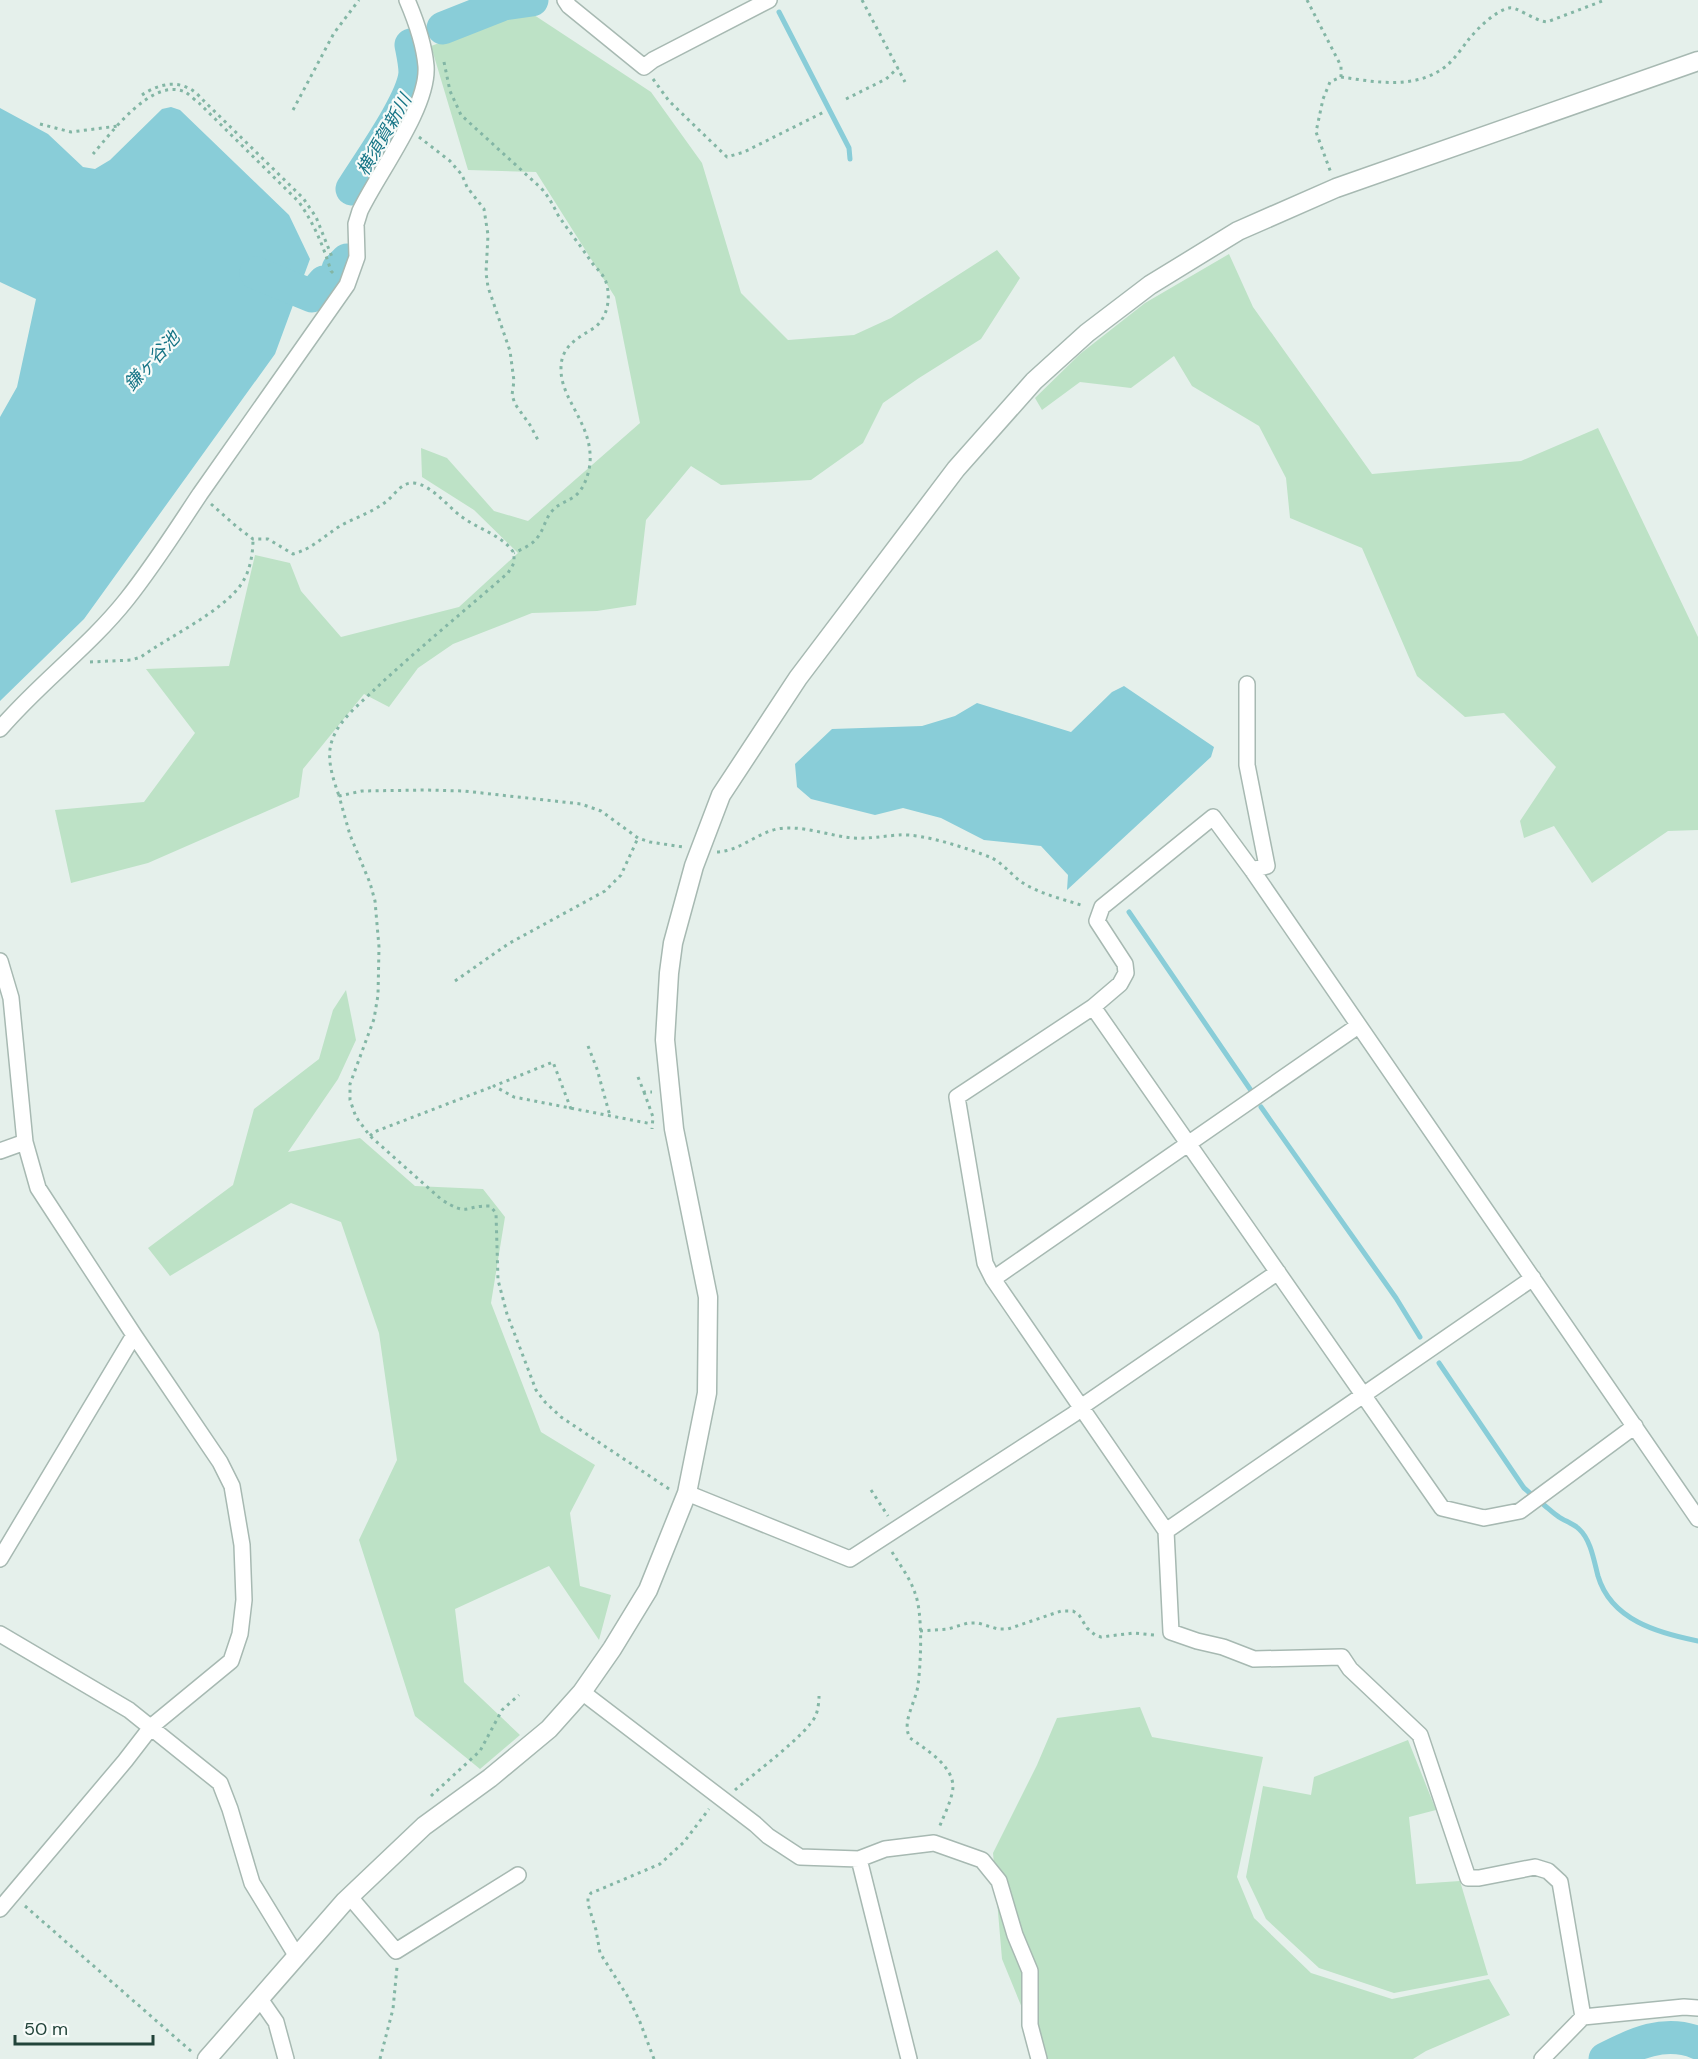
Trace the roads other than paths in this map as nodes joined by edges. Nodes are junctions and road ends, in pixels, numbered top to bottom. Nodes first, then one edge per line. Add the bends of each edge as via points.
1 (407, 0) edge
2 (565, 0) edge
3 (769, 0) edge
4 (1698, 61) edge
5 (1247, 684) dead end
6 (0, 729) edge
7 (1252, 870) junction
8 (0, 961) edge
9 (1093, 1007) junction
10 (1358, 1026) junction
11 (25, 1142) junction
12 (1188, 1145) junction
13 (0, 1151) edge
14 (1278, 1272) junction
15 (1533, 1278) junction
16 (993, 1279) junction
17 (134, 1335) junction
18 (1365, 1396) junction
19 (1081, 1407) junction
20 (1635, 1426) junction
21 (686, 1495) junction
22 (1698, 1519) edge
23 (1166, 1531) junction
24 (0, 1559) edge
25 (0, 1634) edge
26 (582, 1692) junction
27 (152, 1726) junction
28 (859, 1859) junction
29 (518, 1875) dead end
30 (350, 1897) junction
31 (0, 1909) edge
32 (296, 1955) junction
33 (260, 1999) junction
34 (1698, 2008) edge
35 (1583, 2017) junction
36 (207, 2059) edge
37 (286, 2059) edge
38 (909, 2059) edge
39 (1039, 2059) edge
40 (1542, 2059) edge

1 - 6 street via 423,45 426,68 422,93 360,211 356,224 357,257 347,285 126,601
2 - 3 street via 644,67
4 - 21 street via 1336,188 1238,231 1150,285 1087,333 1034,381 956,469 798,678 721,795 700,850 673,943 665,1040 674,1129 708,1297 707,1393
5 - 7 street via 1247,765 1267,866
7 - 9 street via 1213,817 1102,907 1097,921 1125,964 1126,973 1120,984
7 - 10 street
8 - 11 street via 10,998
9 - 12 street
9 - 16 street via 957,1097 984,1263
10 - 12 street
10 - 15 street
11 - 13 street
11 - 17 street via 38,1188
12 - 14 street
12 - 16 street
14 - 18 street
14 - 19 street
15 - 18 street
15 - 20 street
16 - 19 street
17 - 24 street
17 - 27 street via 220,1462 232,1486 242,1545 244,1600 240,1635 231,1661
18 - 20 street via 1442,1508 1484,1518 1520,1511
18 - 23 street
19 - 21 street via 850,1558
19 - 23 street
20 - 22 street
21 - 26 street via 648,1590
23 - 35 street via 1171,1632 1254,1659 1342,1657 1420,1736 1468,1878 1535,1867 1548,1871 1560,1882
25 - 27 street
26 - 28 street via 800,1857
26 - 30 street via 549,1729 424,1826
27 - 31 street
27 - 32 street via 220,1783 252,1883
28 - 38 street
28 - 39 street via 885,1849 934,1843 982,1860 999,1881 1030,1971 1030,2025
29 - 30 street via 396,1951
30 - 32 street
32 - 33 street
33 - 36 street
33 - 37 street via 276,2022
34 - 35 street
35 - 40 street

